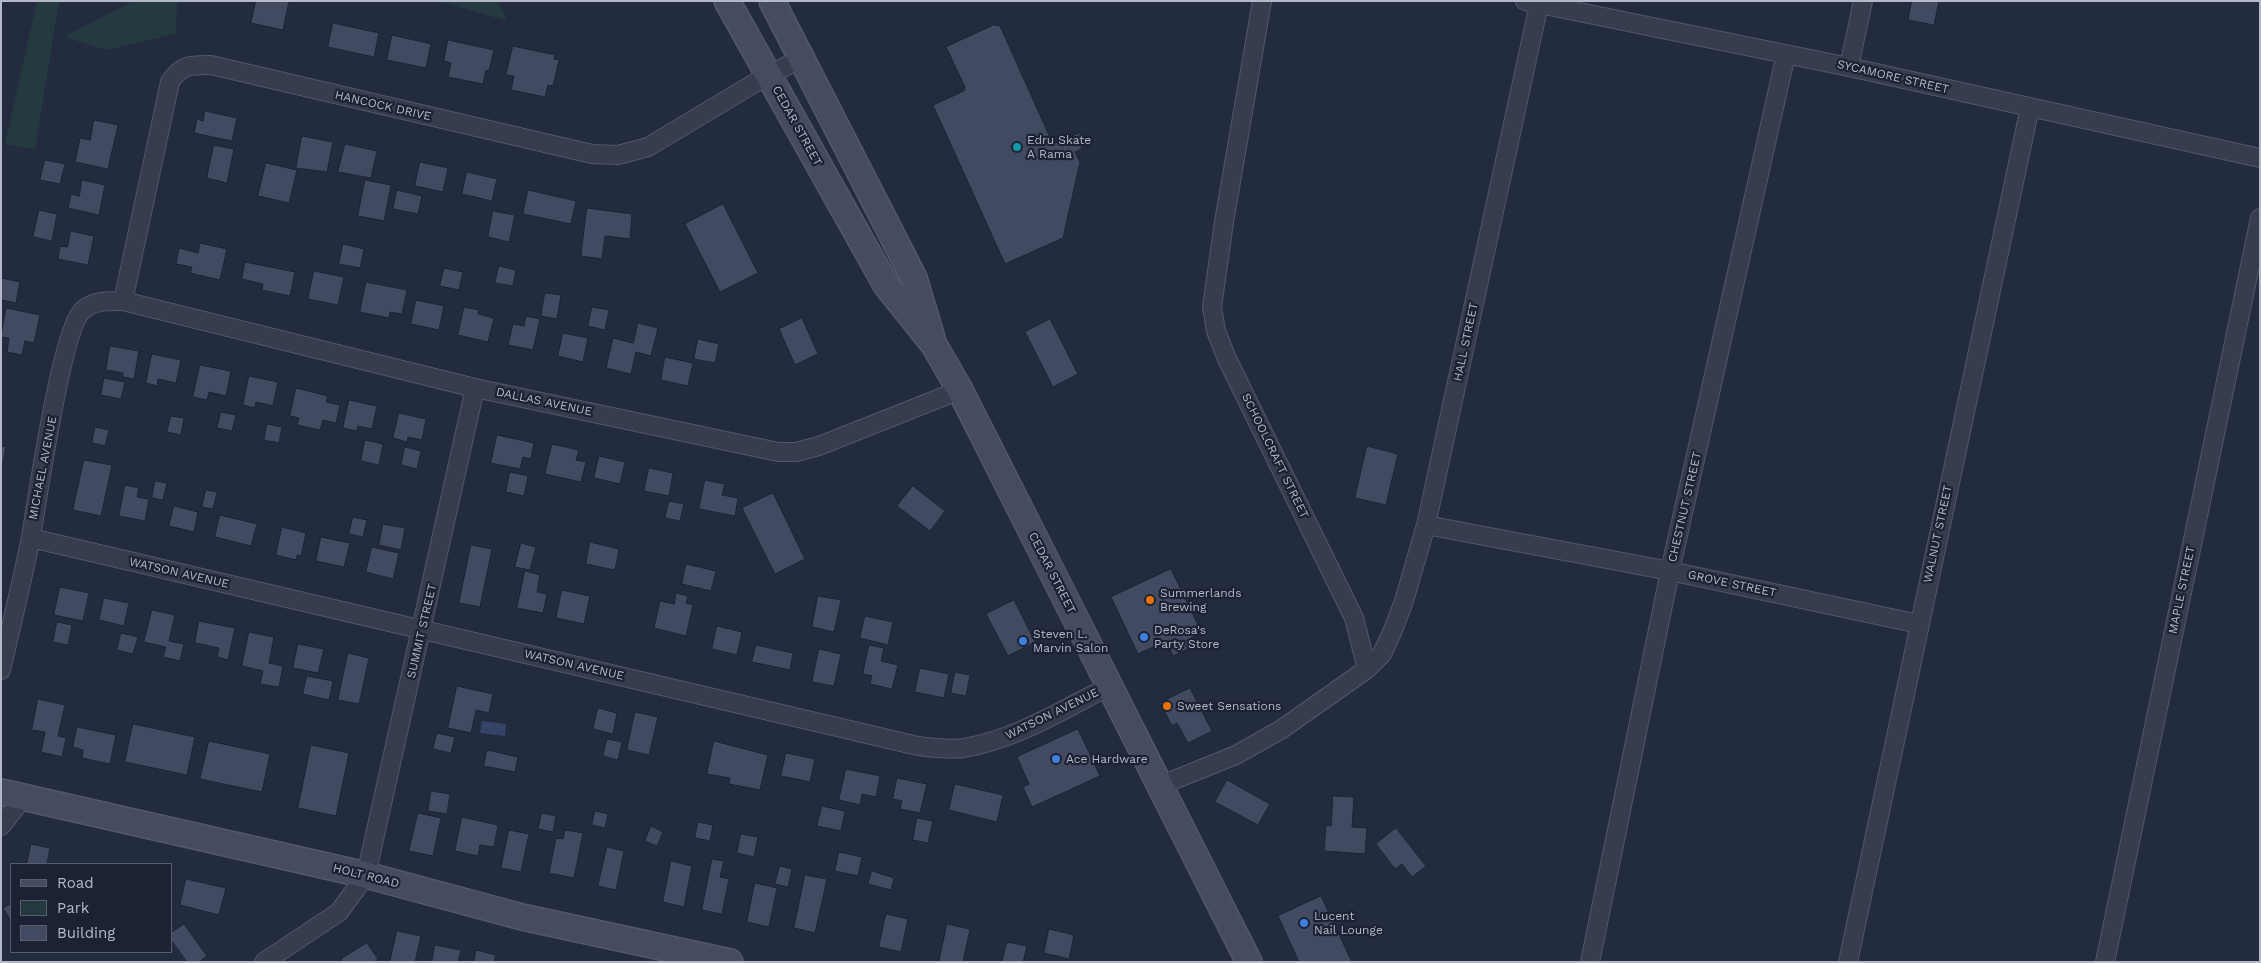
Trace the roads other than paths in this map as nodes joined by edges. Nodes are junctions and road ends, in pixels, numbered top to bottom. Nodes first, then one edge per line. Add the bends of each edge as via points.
1 (727, 1) edge
2 (772, 1) edge
3 (1262, 1) edge
4 (1863, 1) edge
5 (1532, 3) edge
6 (1603, 9) edge
7 (1786, 54) junction
8 (801, 59) junction
9 (1849, 67) junction
10 (768, 75) junction
11 (2030, 107) junction
12 (2260, 158) edge
13 (2260, 218) edge
14 (123, 301) junction
15 (934, 345) junction
16 (475, 388) junction
17 (960, 390) junction
18 (1426, 525) junction
19 (30, 538) junction
20 (1670, 571) junction
21 (1919, 624) junction
22 (422, 630) junction
23 (1367, 669) junction
24 (1, 670) edge
25 (1109, 686) junction
26 (1159, 786) junction
27 (13, 794) edge
28 (1, 826) edge
29 (366, 875) junction
30 (264, 962) edge
31 (730, 962) edge
32 (1249, 962) edge
33 (1590, 962) edge
34 (1848, 962) edge
35 (2105, 962) edge

1 - 10 main road, CEDAR STREET
2 - 8 main road
3 - 23 street, SCHOOLCRAFT STREET via 1212,307 1216,331 1227,359 1354,618
4 - 9 street
5 - 6 street, SYCAMORE STREET
5 - 18 street, HALL STREET
6 - 7 street, SYCAMORE STREET
7 - 9 street, SYCAMORE STREET
7 - 20 street, CHESTNUT STREET
8 - 10 street, HANCOCK DRIVE
8 - 15 main road via 914,278
9 - 11 street, SYCAMORE STREET
10 - 14 street, HANCOCK DRIVE via 648,147 618,155 592,154 211,65 193,65 176,71 170,82
10 - 15 main road, CEDAR STREET via 895,298
11 - 12 street, SYCAMORE STREET
11 - 21 street, WALNUT STREET
13 - 35 street, MAPLE STREET
14 - 16 street, DALLAS AVENUE
14 - 19 street, MICHAEL AVENUE via 94,303 76,320 65,353
15 - 17 main road, CEDAR STREET
16 - 17 street, DALLAS AVENUE via 778,452 796,452 819,446
16 - 22 street, SUMMIT STREET
17 - 25 main road, CEDAR STREET
18 - 20 street, GROVE STREET
18 - 23 street, HALL STREET via 1393,630 1382,654
19 - 22 street, WATSON AVENUE
19 - 24 street, MICHAEL AVENUE
20 - 21 street, GROVE STREET
20 - 33 street, CHESTNUT STREET
21 - 34 street, WALNUT STREET
22 - 25 street, WATSON AVENUE via 942,749 963,748 1010,736
22 - 29 street, SUMMIT STREET
23 - 26 street via 1282,729 1236,755
25 - 26 main road, CEDAR STREET
26 - 32 main road, CEDAR STREET
27 - 28 street
27 - 29 main road, HOLT ROAD
29 - 30 street via 339,912
29 - 31 main road, HOLT ROAD via 522,917

